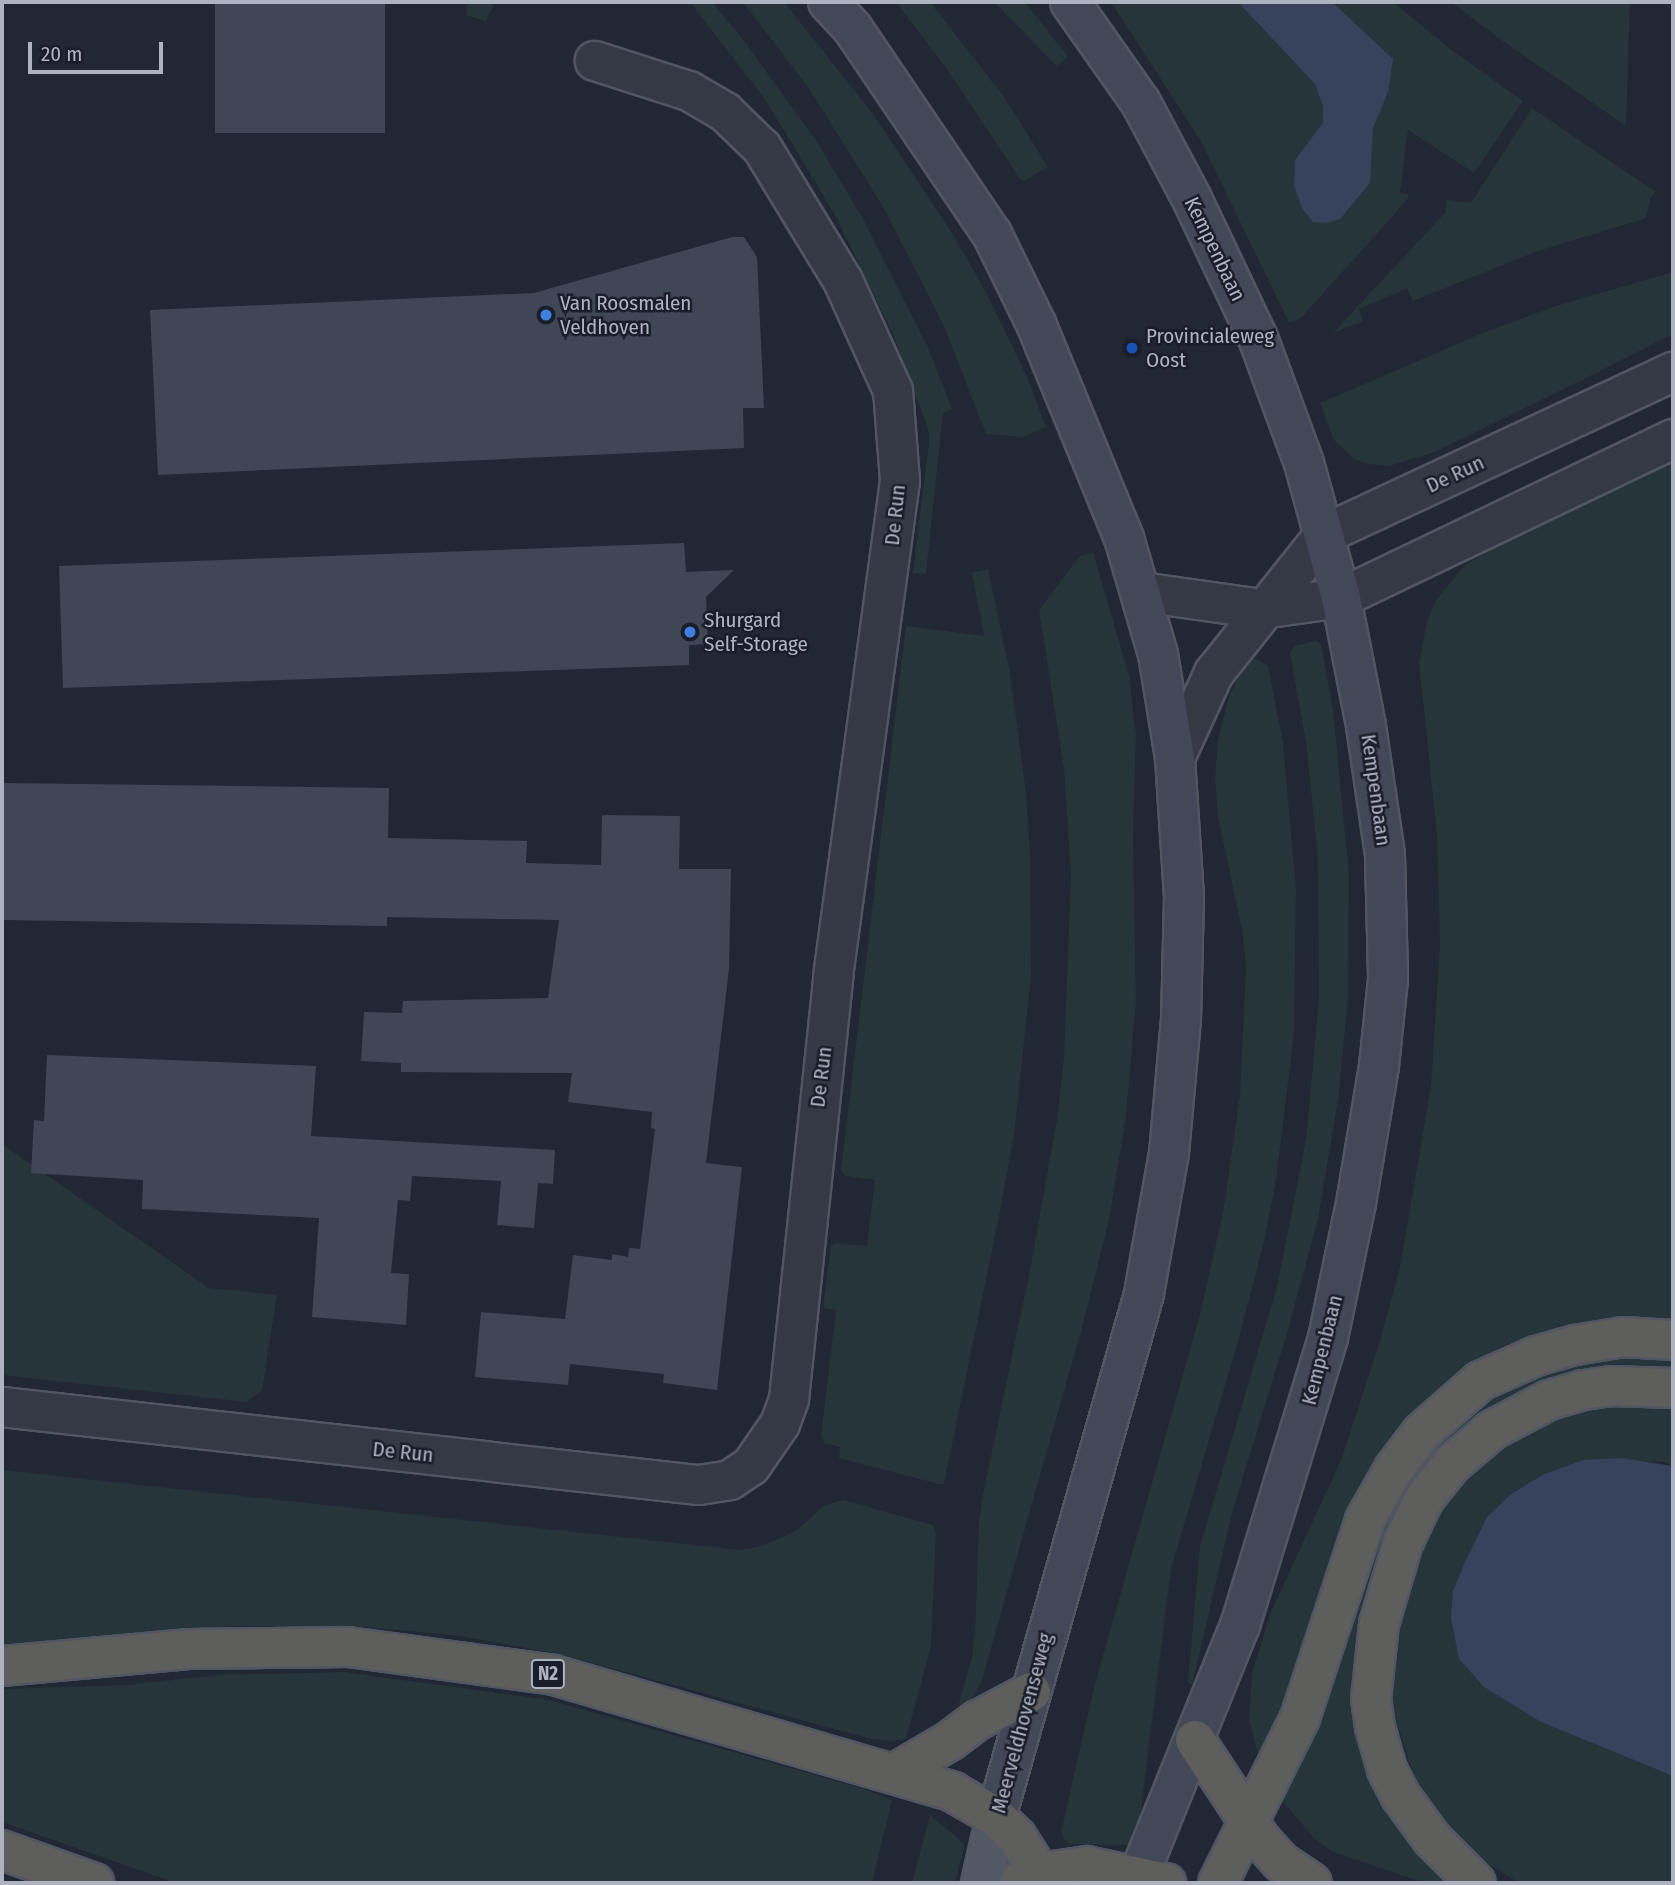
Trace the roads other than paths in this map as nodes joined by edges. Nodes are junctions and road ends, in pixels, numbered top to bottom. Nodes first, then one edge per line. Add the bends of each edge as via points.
1 (828, 2) edge
2 (1070, 2) edge
3 (595, 61) dead end
4 (1673, 372) edge
5 (1673, 439) edge
6 (1325, 534) junction
7 (1141, 592) junction
8 (1341, 598) junction
9 (1262, 609) junction
10 (1175, 758) junction
11 (1673, 1340) edge
12 (1673, 1388) edge
13 (2, 1407) edge
14 (2, 1666) edge
15 (1031, 1692) junction
16 (1195, 1740) junction
17 (895, 1773) junction
18 (996, 1817) junction
19 (1249, 1822) junction
20 (2, 1850) edge
21 (1033, 1880) edge
22 (1147, 1881) edge
23 (94, 1883) edge
24 (981, 1883) edge
25 (1218, 1883) edge
26 (1312, 1883) edge
27 (1476, 1883) edge

1 - 7 main road via 853,29 992,234 1076,414
2 - 6 main road, Kempenbaan via 1141,103 1197,210 1258,338
3 - 13 street, De Run via 689,91 725,112 762,148 843,281 893,391 900,481 831,990 789,1399 780,1424 751,1466 730,1480 699,1485
4 - 6 street, De Run
5 - 8 street
6 - 8 main road, Kempenbaan
6 - 9 street, De Run
7 - 9 street
7 - 10 main road via 1158,654
8 - 9 street
8 - 16 main road, Kempenbaan via 1385,855 1388,979 1379,1066 1328,1338 1240,1625
9 - 10 street, De Run via 1214,673
10 - 15 main road, Meerveldhovenseweg via 1184,897 1181,1019 1170,1153 1144,1294
11 - 19 highway via 1623,1337 1535,1356 1480,1381 1422,1432 1365,1520 1300,1718
12 - 27 highway via 1583,1390 1549,1401 1492,1430 1444,1473 1424,1499 1403,1543 1379,1624 1371,1699 1375,1727 1400,1796 1432,1839
14 - 17 highway, N2 via 189,1649 348,1647 554,1675
15 - 17 highway
15 - 18 main road, Meerveldhovenseweg
16 - 19 highway
16 - 22 main road
17 - 18 highway, N2 via 953,1792
18 - 21 highway via 1017,1837
18 - 24 main road, Meerveldhovenseweg
19 - 25 highway
19 - 26 highway via 1281,1862
20 - 23 highway
21 - 22 highway via 1087,1866

